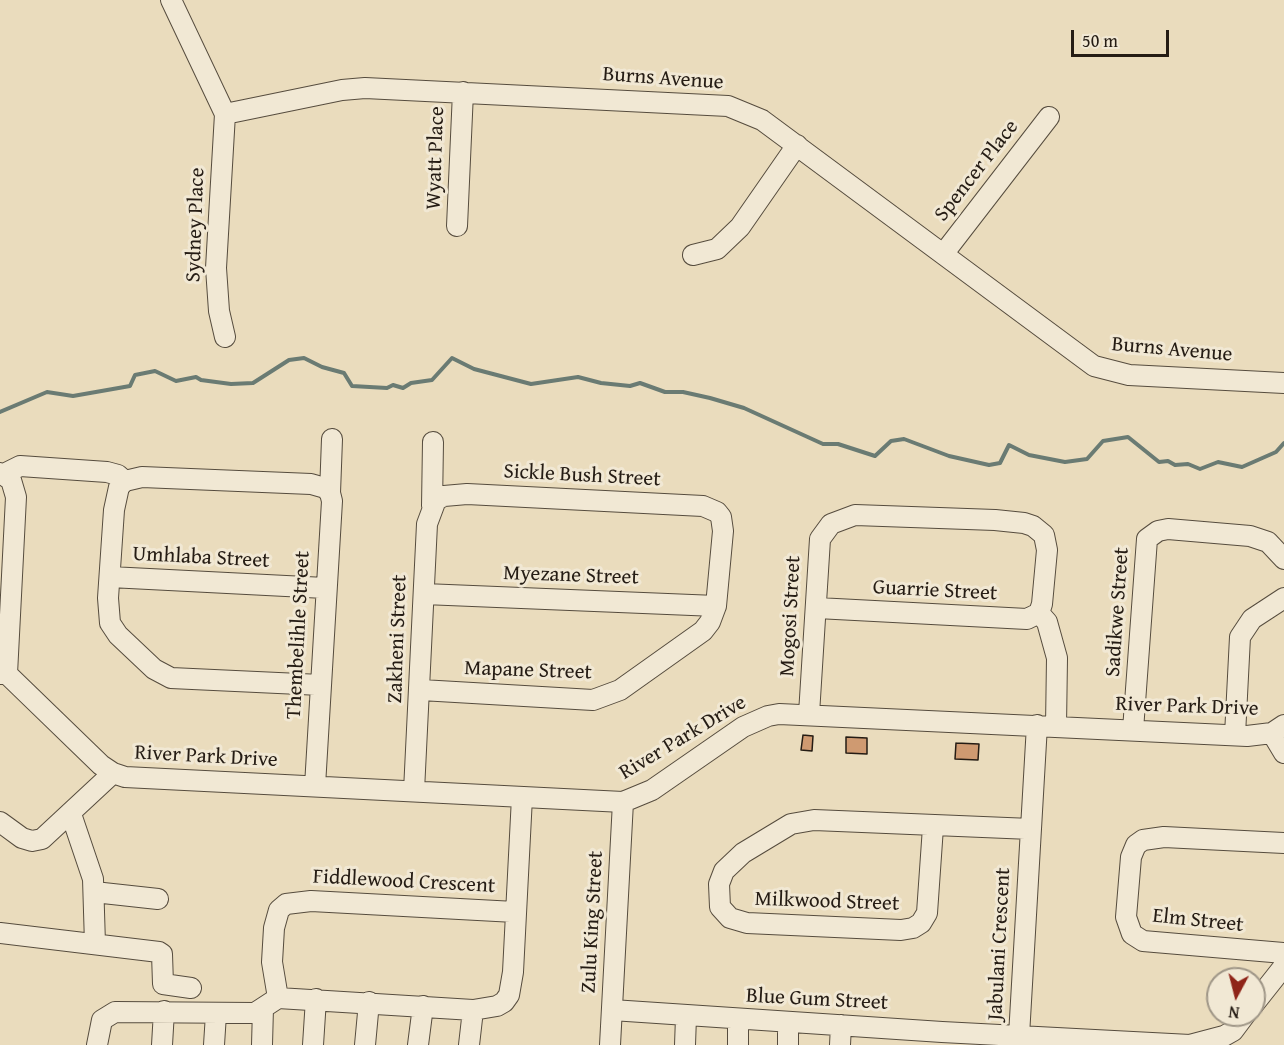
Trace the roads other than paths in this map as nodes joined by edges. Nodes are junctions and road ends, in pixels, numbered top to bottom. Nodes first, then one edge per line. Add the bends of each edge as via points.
1 (171, 0) edge
2 (463, 92) junction
3 (225, 114) junction
4 (1049, 117) dead end
5 (797, 145) junction
6 (458, 226) dead end
7 (944, 253) junction
8 (693, 255) dead end
9 (225, 337) dead end
10 (1284, 383) edge
11 (332, 439) dead end
12 (433, 442) dead end
13 (2, 473) edge
14 (122, 484) junction
15 (327, 490) junction
16 (438, 501) junction
17 (717, 512) joint
18 (1284, 560) edge
19 (6, 571) edge
20 (110, 577) junction
21 (325, 588) junction
22 (424, 594) junction
23 (1284, 598) edge
24 (716, 606) junction
25 (817, 608) junction
26 (1041, 608) junction
27 (3, 674) edge
28 (321, 685) junction
29 (421, 690) junction
30 (809, 714) junction
31 (1046, 726) junction
32 (1278, 729) edge
33 (1133, 730) junction
34 (1235, 735) junction
35 (1284, 753) edge
36 (113, 773) junction
37 (315, 786) junction
38 (414, 791) junction
39 (522, 797) junction
40 (623, 802) junction
41 (71, 814) junction
42 (0, 822) edge
43 (933, 827) junction
44 (1031, 829) junction
45 (1284, 843) edge
46 (94, 892) junction
47 (158, 899) dead end
48 (515, 912) junction
49 (0, 933) edge
50 (95, 944) junction
51 (1284, 953) edge
52 (1284, 966) edge
53 (191, 988) dead end
54 (1266, 989) edge
55 (316, 999) junction
56 (369, 1002) junction
57 (271, 1003) junction
58 (423, 1006) junction
59 (473, 1010) junction
60 (612, 1010) junction
61 (164, 1011) junction
62 (216, 1014) junction
63 (686, 1017) junction
64 (738, 1020) junction
65 (788, 1022) junction
66 (841, 1025) junction
67 (1236, 1027) edge
68 (1019, 1036) junction
69 (892, 1037) edge
70 (942, 1039) edge
71 (993, 1040) edge
72 (1109, 1043) edge
73 (97, 1045) edge
74 (162, 1045) edge
75 (214, 1045) edge
76 (262, 1045) edge
77 (313, 1045) edge
78 (365, 1045) edge
79 (418, 1045) edge
80 (469, 1045) edge
81 (610, 1045) edge
82 (685, 1045) edge
83 (738, 1045) edge
84 (788, 1045) edge
85 (840, 1045) edge

1 - 3 street
2 - 3 street, Burns Avenue via 342,90
2 - 5 street, Burns Avenue via 728,106 762,120
2 - 6 street, Wyatt Place
3 - 9 street, Sydney Place via 216,268
4 - 7 street, Spencer Place
5 - 7 street, Burns Avenue
5 - 8 street via 740,227 717,249
7 - 10 street, Burns Avenue via 1094,366 1129,375
11 - 15 street, Thembelihle Street
12 - 16 street, Zakheni Street
13 - 14 street via 20,466 107,472 118,475
13 - 19 street via 11,480 16,497
14 - 15 street via 142,477 311,484
14 - 20 street via 114,510
15 - 21 street, Thembelihle Street via 332,501
16 - 17 street, Sickle Bush Street via 467,494 703,506
16 - 22 street, Zakheni Street via 428,524
17 - 24 street, Mapane Street via 722,517 723,531
18 - 33 street, Sadikwe Street via 1263,539 1250,536 1168,529 1147,539
19 - 27 street
20 - 21 street, Umhlaba Street
20 - 28 street via 110,622 118,635 162,675
21 - 28 street, Thembelihle Street
22 - 24 street, Myezane Street
22 - 29 street, Zakheni Street
23 - 34 street via 1251,619 1240,637
24 - 29 street, Mapane Street via 703,631 608,697 559,700
25 - 26 street, Guarrie Street via 1018,620 1027,619
25 - 26 street, Mogosi Street via 819,539 831,524 855,515 1015,522 1039,530 1047,550
25 - 30 street, Mogosi Street
26 - 31 street, Jabulani Crescent via 1057,658
27 - 36 street, River Park Drive
28 - 37 street, Thembelihle Street
29 - 38 street, Zakheni Street
30 - 31 street, River Park Drive
30 - 40 street, River Park Drive via 779,714 754,721 710,747 652,790
31 - 33 street, River Park Drive
31 - 44 street, Jabulani Crescent
32 - 34 street, River Park Drive
32 - 35 street
33 - 34 street, River Park Drive
36 - 37 street, River Park Drive via 138,780
36 - 41 street
37 - 38 street, River Park Drive
38 - 39 street, River Park Drive
39 - 40 street, River Park Drive
39 - 48 street
40 - 60 street, Zulu King Street
41 - 42 street via 53,832 32,841 9,831
41 - 46 street via 88,860
43 - 43 street, Milkwood Street via 813,820 791,824 727,867 719,884 720,907 730,918 747,923 913,928 927,913
43 - 44 street, Milkwood Street
44 - 68 street, Jabulani Crescent
45 - 51 street, Elm Street via 1164,837 1139,842 1131,857 1126,917 1136,938 1159,944
46 - 47 street
46 - 50 street
48 - 57 street, Fiddlewood Crescent via 310,901 286,904 279,910 274,928
48 - 59 street via 512,985 504,1002
49 - 50 street
50 - 53 street via 159,952 163,984
52 - 54 street
55 - 56 street
55 - 57 street
55 - 77 street
56 - 58 street
56 - 78 street
57 - 62 street via 255,1012
57 - 76 street
58 - 59 street
58 - 79 street
59 - 80 street
60 - 63 street, Blue Gum Street
60 - 81 street, Zulu King Street
61 - 62 street
61 - 73 street via 115,1012 107,1016 99,1028
61 - 74 street
62 - 75 street
63 - 64 street, Blue Gum Street
63 - 82 street
64 - 65 street, Blue Gum Street
64 - 83 street
65 - 66 street, Blue Gum Street
65 - 84 street
66 - 69 street, Blue Gum Street
66 - 85 street
67 - 72 street, Jabulani Crescent via 1190,1044
68 - 71 street, Blue Gum Street
68 - 72 street, Jabulani Crescent
69 - 70 street, Blue Gum Street
70 - 71 street, Blue Gum Street

